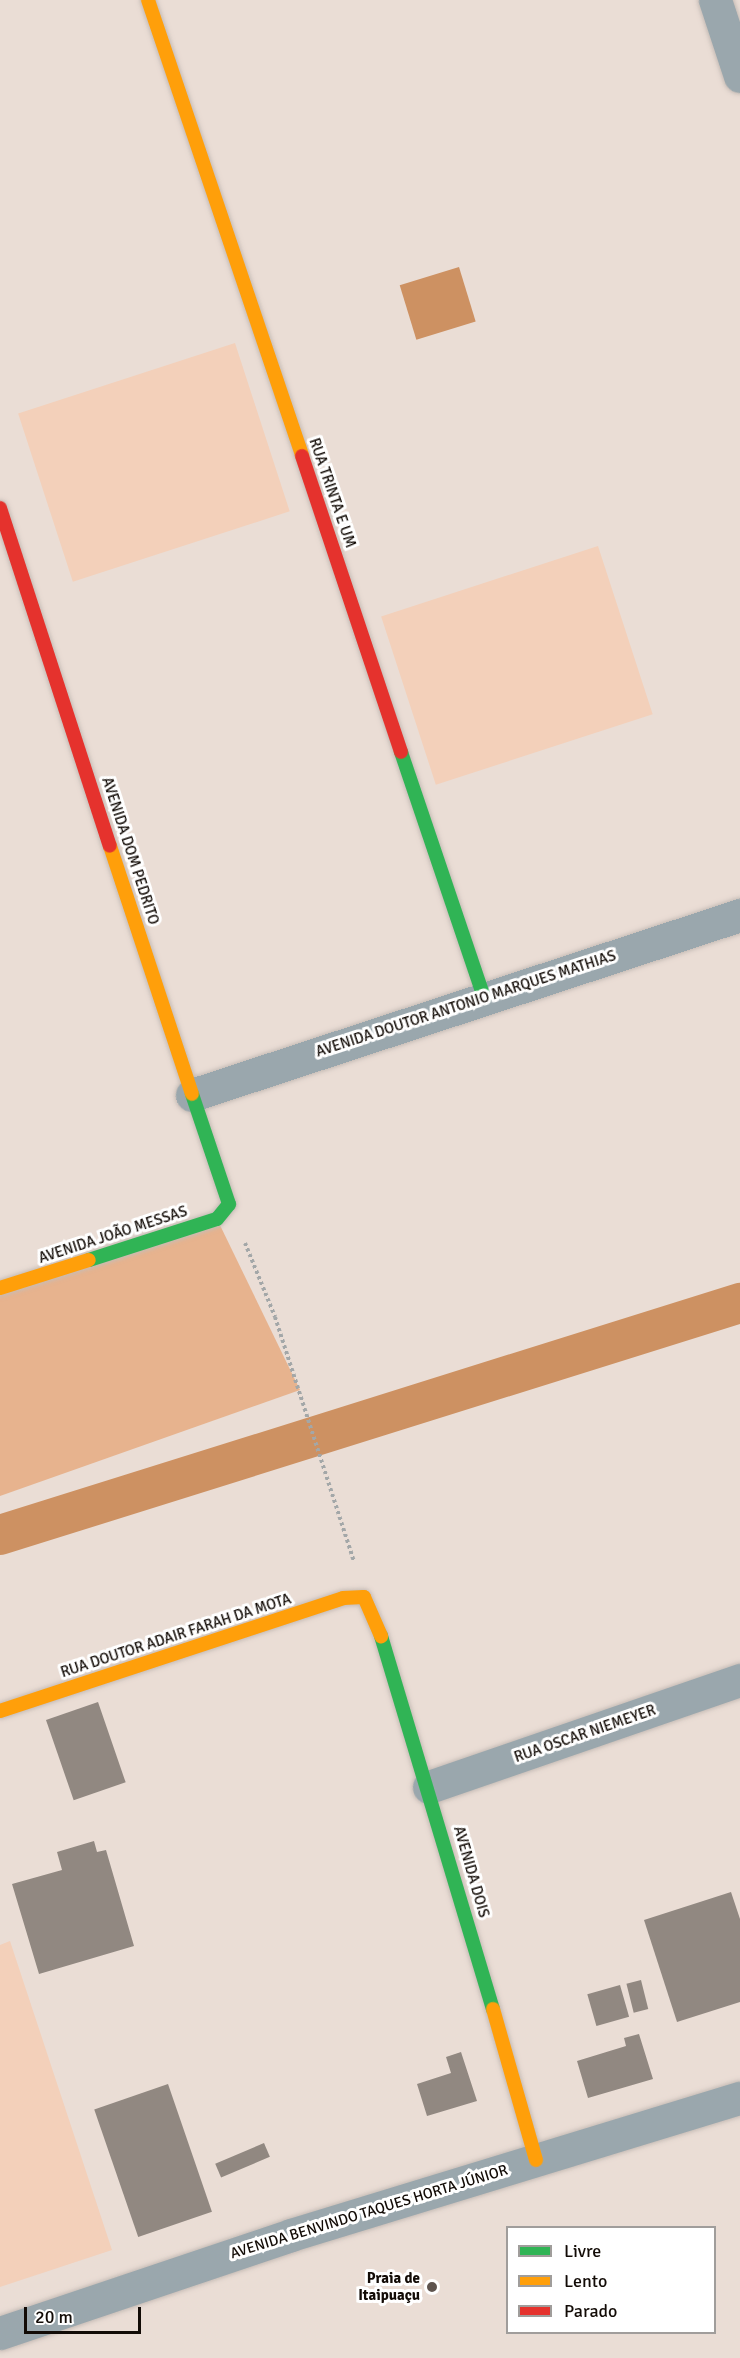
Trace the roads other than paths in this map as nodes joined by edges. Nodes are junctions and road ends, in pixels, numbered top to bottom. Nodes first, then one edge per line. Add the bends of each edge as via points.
1 (148, 0) edge
2 (715, 0) edge
3 (740, 76) edge
4 (0, 508) edge
5 (740, 915) edge
6 (484, 997) junction
7 (192, 1095) junction
8 (229, 1204) joint
9 (0, 1288) edge
10 (364, 1598) joint
11 (740, 1680) edge
12 (0, 1711) edge
13 (429, 1787) junction
14 (740, 2098) edge
15 (536, 2160) junction
16 (0, 2333) edge

1 - 6 street, RUA TRINTA E UM
2 - 3 street
4 - 7 street, AVENIDA DOM PEDRITO
5 - 6 street, AVENIDA DOUTOR ANTONIO MARQUES MATHIAS
6 - 7 street, AVENIDA DOUTOR ANTONIO MARQUES MATHIAS
7 - 8 street, AVENIDA DOM PEDRITO
8 - 9 street, AVENIDA JOÃO MESSAS via 217,1219
10 - 12 street, RUA DOUTOR ADAIR FARAH DA MOTA via 343,1598
10 - 13 street, AVENIDA DOIS via 374,1614
11 - 13 street, RUA OSCAR NIEMEYER
13 - 15 street, AVENIDA DOIS
14 - 15 street, AVENIDA BENVINDO TAQUES HORTA JÚNIOR
15 - 16 street, AVENIDA BENVINDO TAQUES HORTA JÚNIOR via 291,2235

